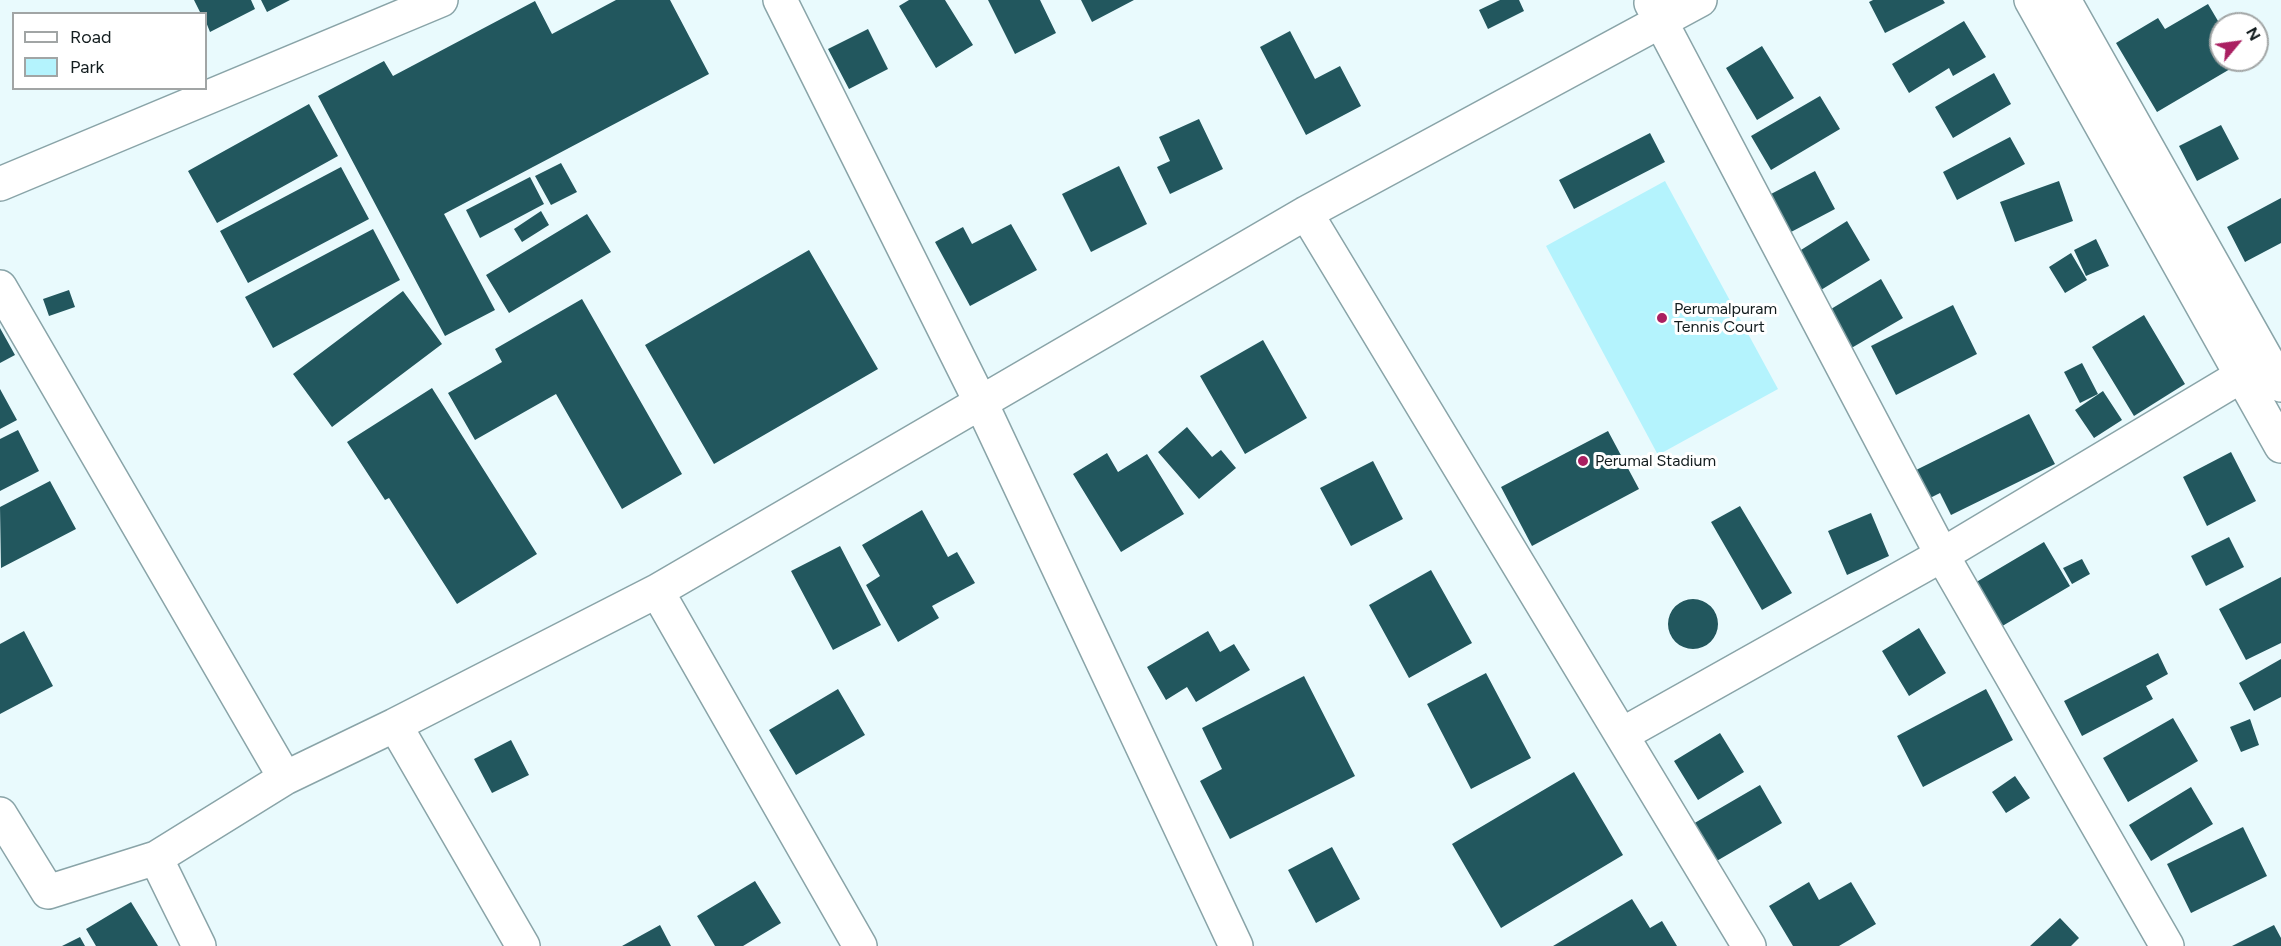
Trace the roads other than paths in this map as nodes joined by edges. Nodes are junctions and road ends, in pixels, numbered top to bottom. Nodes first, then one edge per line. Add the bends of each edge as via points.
1 (439, 0) edge
2 (1700, 0) edge
3 (2031, 0) edge
4 (2064, 0) edge
5 (784, 2) edge
6 (1655, 10) edge
7 (0, 184) edge
8 (1306, 213) junction
9 (0, 287) edge
10 (2241, 376) junction
11 (2281, 385) edge
12 (981, 403) junction
13 (2281, 446) edge
14 (1942, 555) junction
15 (657, 591) junction
16 (395, 725) junction
17 (1623, 734) junction
18 (285, 778) junction
19 (0, 814) edge
20 (156, 858) junction
21 (199, 946) edge
22 (523, 946) edge
23 (860, 946) edge
24 (1236, 946) edge
25 (1749, 946) edge
26 (2166, 946) edge

1 - 7 street
2 - 6 street
3 - 10 street
4 - 11 street
5 - 12 street
6 - 8 street
6 - 14 street
8 - 12 street
8 - 17 street
9 - 18 street
10 - 13 street
10 - 14 street
12 - 15 street
12 - 24 street
14 - 17 street
14 - 26 street
15 - 16 street
15 - 23 street
16 - 18 street
16 - 22 street
17 - 25 street
18 - 20 street
19 - 20 street via 48,892
20 - 21 street

